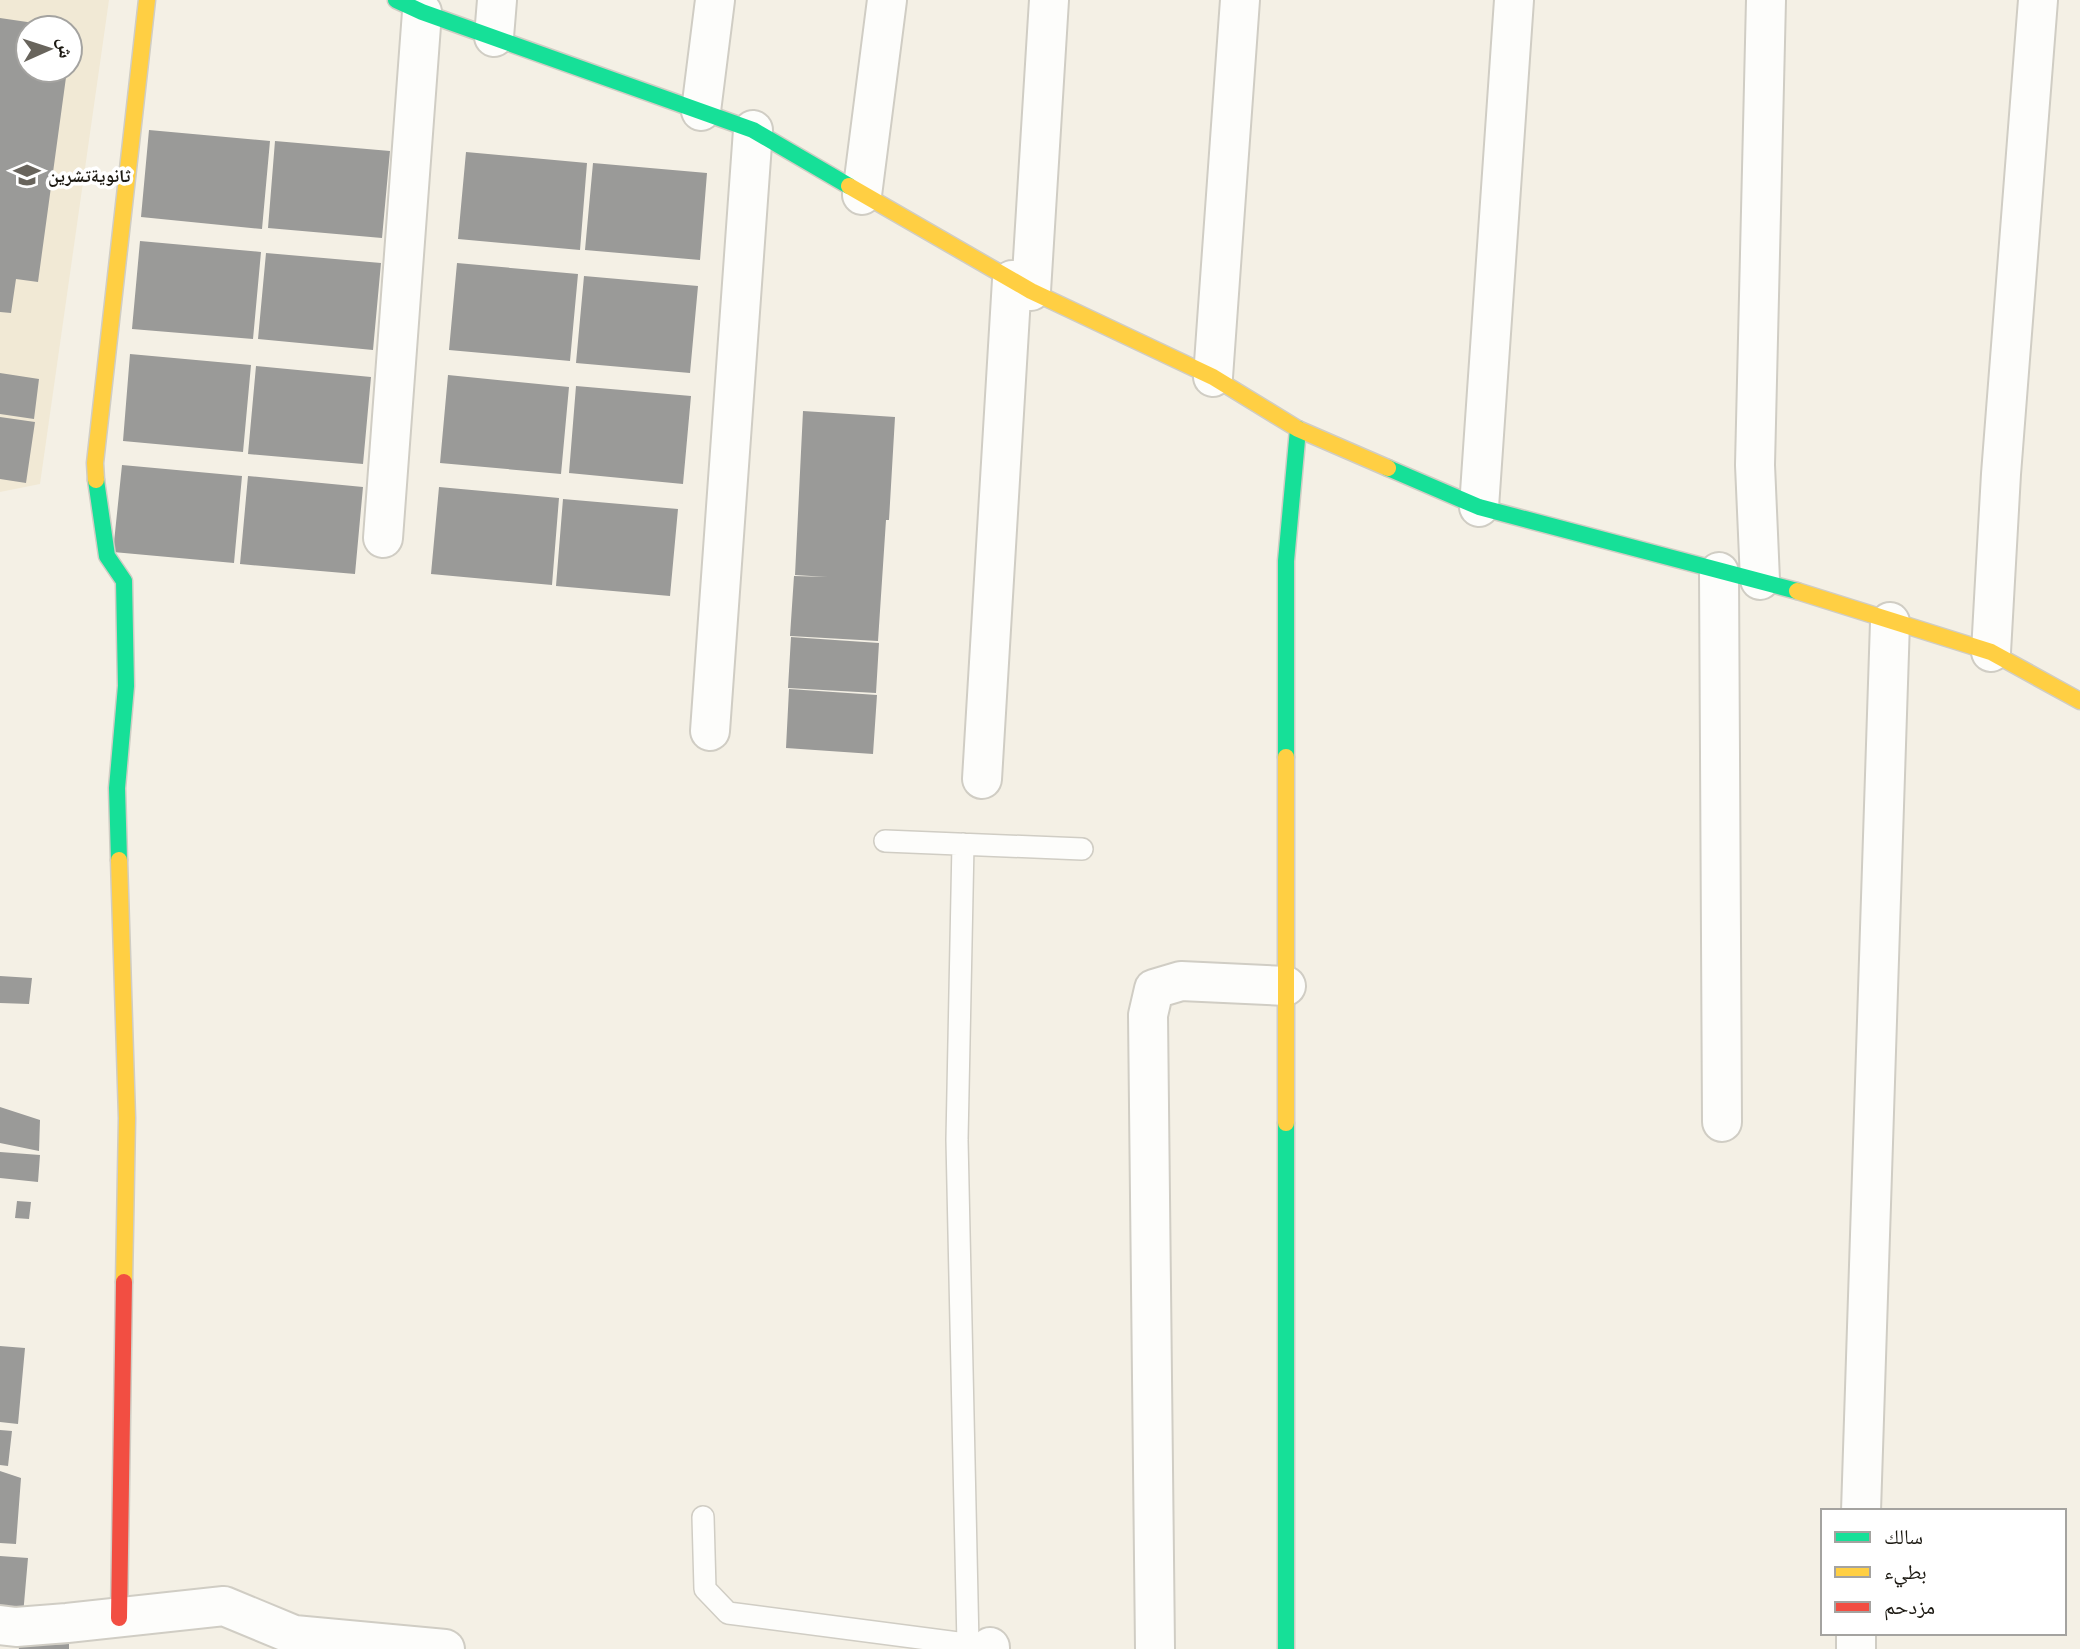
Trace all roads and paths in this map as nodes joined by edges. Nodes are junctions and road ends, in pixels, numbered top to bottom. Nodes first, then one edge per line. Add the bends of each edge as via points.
1 (147, 0) edge
2 (497, 0) edge
3 (715, 0) edge
4 (887, 0) edge
5 (1049, 0) edge
6 (1240, 0) edge
7 (1514, 0) edge
8 (1766, 0) edge
9 (2038, 0) edge
10 (409, 6) edge
11 (494, 37) junction
12 (701, 111) junction
13 (753, 130) junction
14 (862, 195) junction
15 (1021, 286) junction
16 (1213, 377) junction
17 (1298, 429) junction
18 (1479, 507) junction
19 (383, 538) dead end
20 (1719, 572) junction
21 (1760, 580) junction
22 (1890, 622) junction
23 (1991, 652) junction
24 (2080, 702) edge
25 (710, 731) dead end
26 (982, 779) dead end
27 (885, 841) dead end
28 (964, 844) junction
29 (1082, 849) dead end
30 (1286, 986) junction
31 (1722, 1122) dead end
32 (1861, 1509) edge
33 (704, 1517) dead end
34 (119, 1618) junction
35 (0, 1625) edge
36 (258, 1634) edge
37 (983, 1647) edge
38 (445, 1649) edge
39 (1155, 1649) edge
40 (1286, 1649) edge

1 - 34 street via 95,463 107,556 124,581 126,686 117,788 127,1118
2 - 11 street
3 - 12 street
4 - 14 street
5 - 15 street
6 - 16 street
7 - 18 street
8 - 21 street via 1755,465
9 - 23 street
10 - 11 street
10 - 19 street
11 - 12 street
12 - 13 street
13 - 14 street
13 - 25 street
14 - 15 street
15 - 16 street
15 - 26 street
16 - 17 street
17 - 18 street
17 - 30 street via 1286,561
18 - 20 street
20 - 21 street
20 - 31 street
21 - 22 street
22 - 23 street
22 - 32 street
23 - 24 street
27 - 28 lane
28 - 29 lane
28 - 37 lane via 957,1140
30 - 39 street via 1181,981 1154,989 1149,1015
30 - 40 street
33 - 37 lane via 705,1589 728,1613
34 - 35 street
34 - 36 street via 224,1606
36 - 38 street

